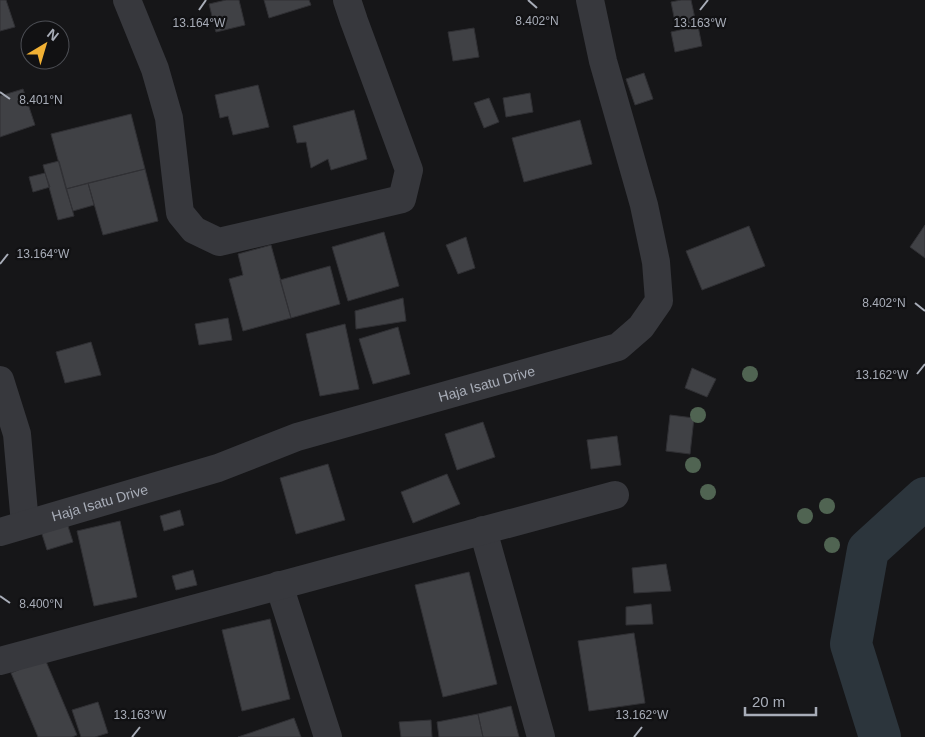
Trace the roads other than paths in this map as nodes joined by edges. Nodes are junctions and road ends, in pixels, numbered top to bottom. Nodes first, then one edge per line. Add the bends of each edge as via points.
1 (127, 0) edge
2 (348, 0) edge
3 (590, 0) edge
4 (0, 380) edge
5 (615, 495) dead end
6 (13, 528) edge
7 (483, 530) junction
8 (279, 585) junction
9 (0, 661) edge
10 (328, 737) edge
11 (541, 737) edge

1 - 2 street via 169,118 180,213 194,230 219,242 402,199 409,170
3 - 6 street, Haja Isatu Drive via 656,262 659,301 641,327 618,347 297,437 218,468
4 - 6 street via 17,434
5 - 7 street
7 - 8 street
7 - 11 street
8 - 9 street
8 - 10 street

